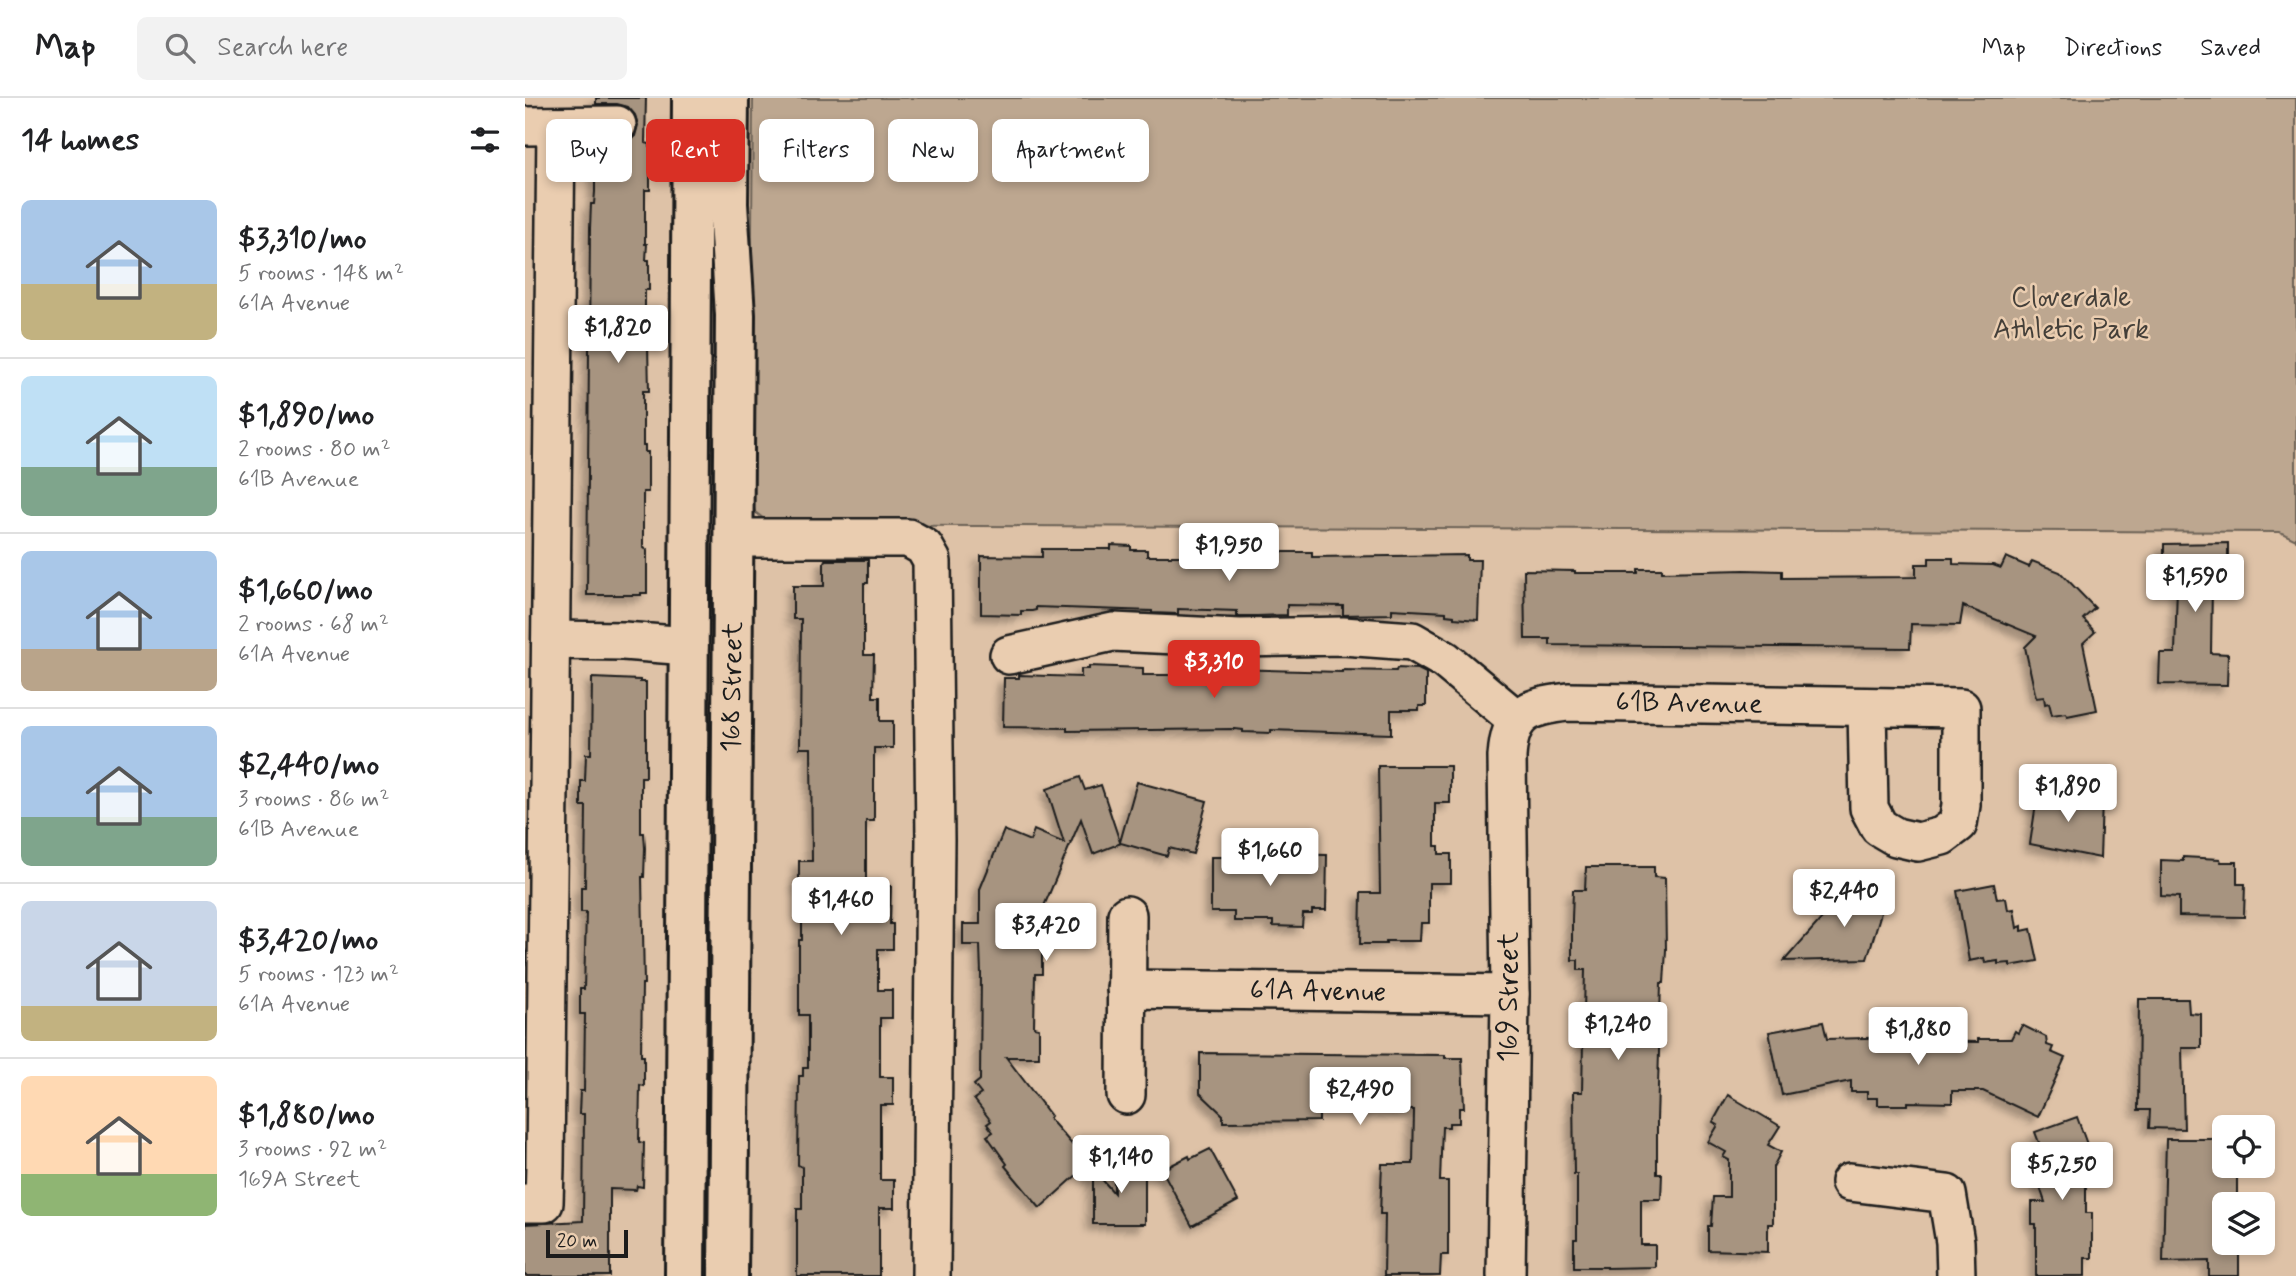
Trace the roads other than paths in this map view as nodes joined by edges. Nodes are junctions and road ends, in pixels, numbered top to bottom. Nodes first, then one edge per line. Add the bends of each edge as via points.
1 (692, 98) edge
2 (729, 98) edge
3 (541, 126) edge
4 (734, 538) junction
5 (551, 640) junction
6 (689, 646) junction
7 (1009, 655) dead end
8 (1867, 708) dead end
9 (1517, 720) junction
10 (1127, 915) dead end
11 (1126, 989) junction
12 (1510, 994) junction
13 (688, 1075) junction
14 (1126, 1095) dead end
15 (536, 1098) edge
16 (1850, 1182) dead end
17 (525, 1203) edge
18 (685, 1276) edge
19 (706, 1276) edge
20 (728, 1276) edge
21 (931, 1276) edge
22 (1506, 1276) edge
23 (1956, 1276) edge

1 - 6 main road, 168 Street
2 - 4 main road, 168 Street via 728,204 735,315
3 - 5 street
4 - 20 main road, 168 Street
4 - 21 street via 908,538 924,547 932,561 936,840
5 - 6 street
5 - 15 street
6 - 13 main road, 168 Street
7 - 9 street via 1113,632 1412,641 1445,660
8 - 9 street, 61B Avenue via 1568,702 1537,706
9 - 12 street, 169 Street via 1509,736 1507,757
10 - 11 street
11 - 12 street, 61A Avenue
11 - 14 street
12 - 22 street, 169 Street
13 - 18 main road, 168 Street
13 - 19 main road via 705,1157
15 - 17 street via 544,1203
16 - 23 street via 1947,1194

